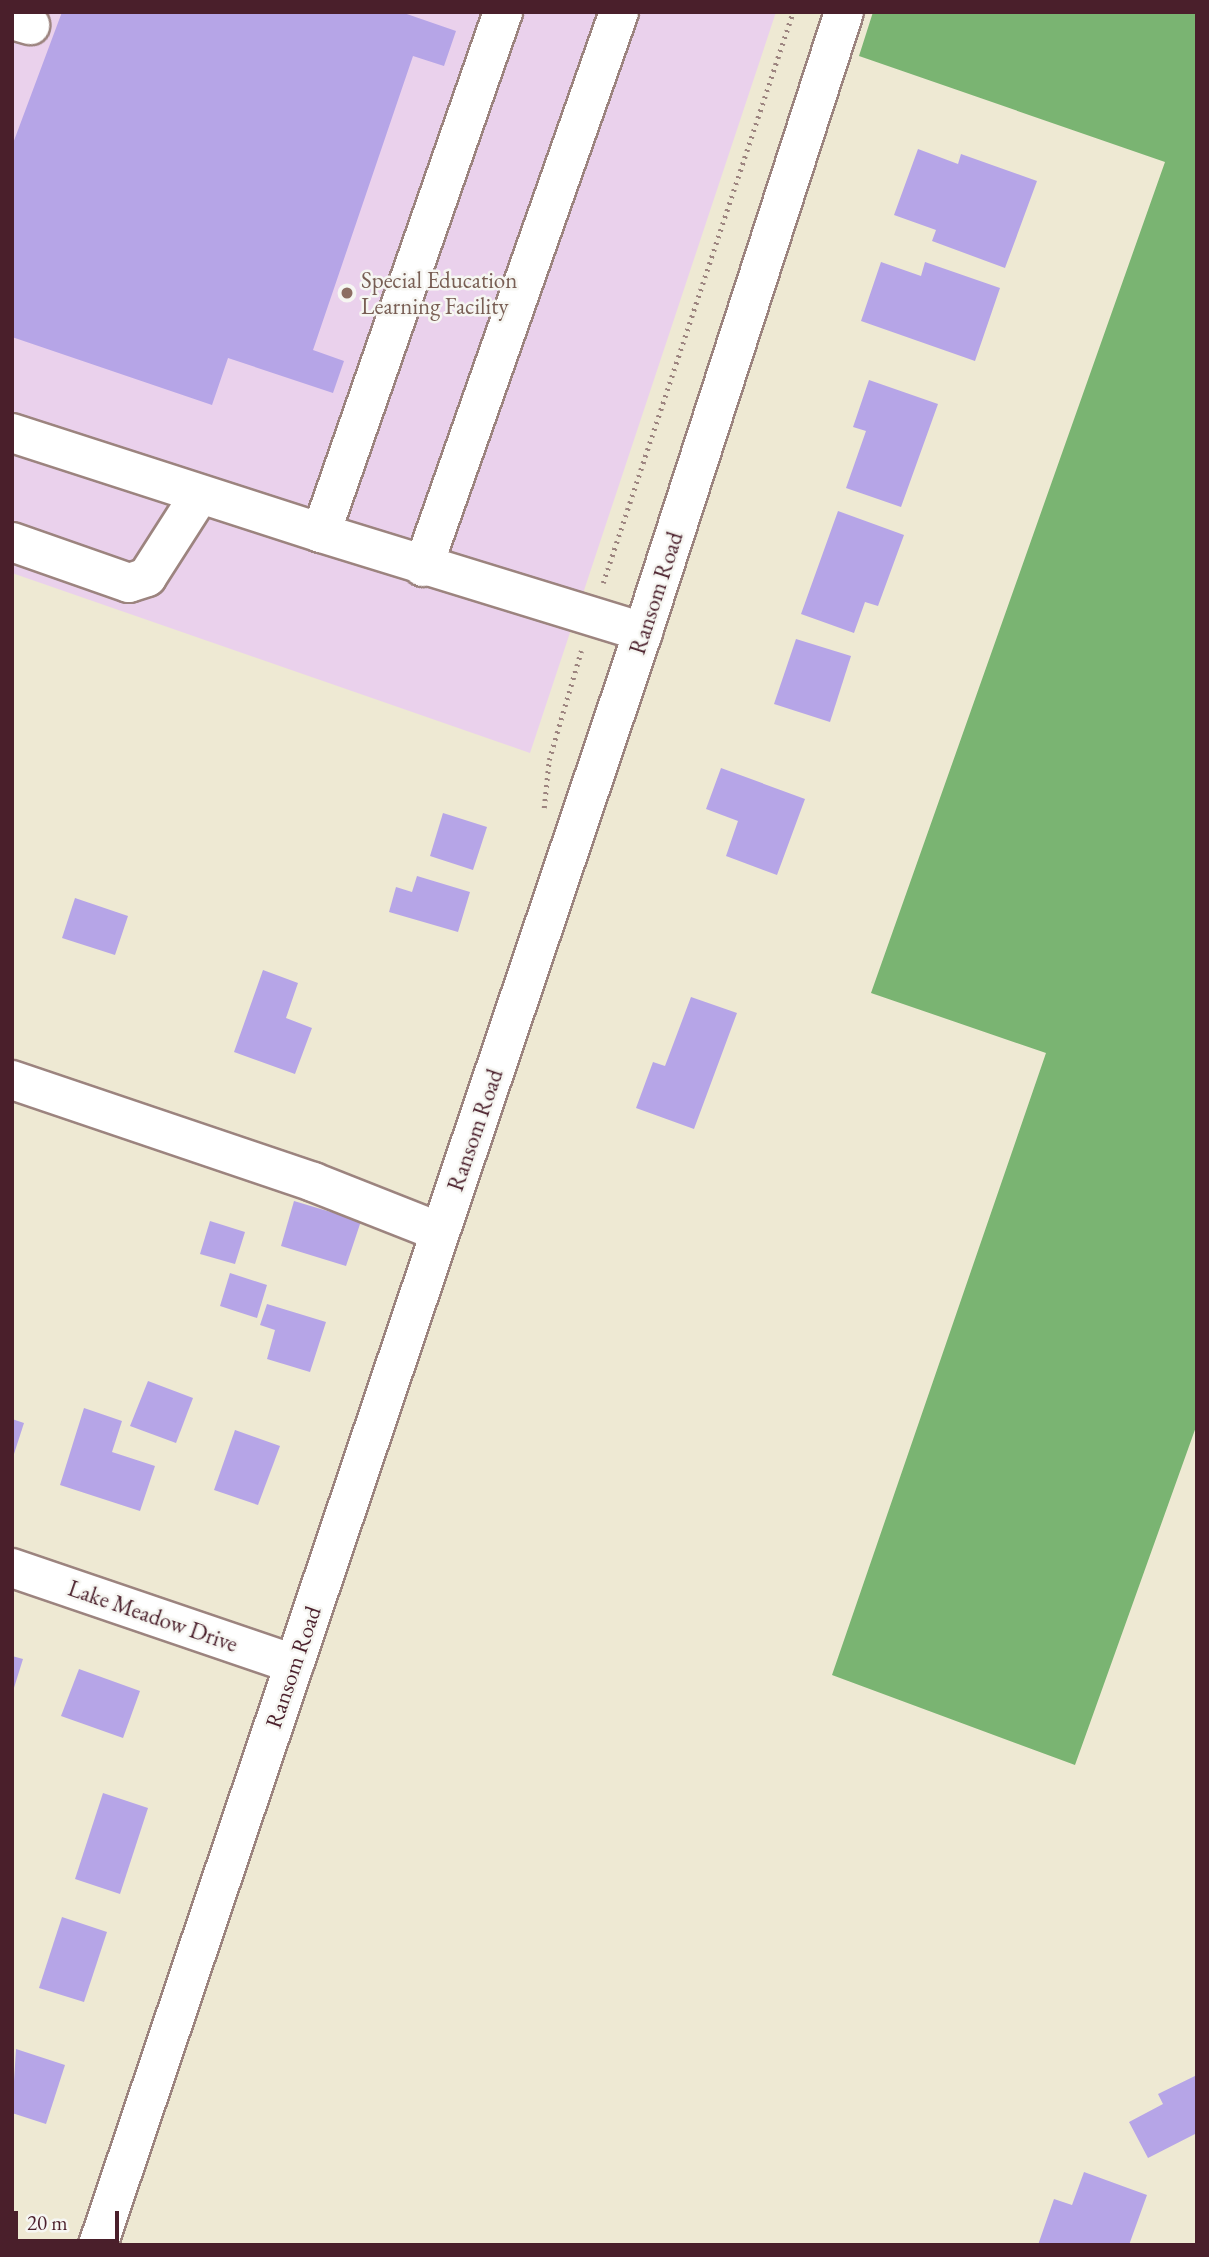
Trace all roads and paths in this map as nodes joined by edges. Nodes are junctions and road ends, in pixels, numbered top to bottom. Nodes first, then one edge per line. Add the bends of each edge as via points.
1 (503, 12) edge
2 (619, 12) edge
3 (793, 12) edge
4 (844, 12) edge
5 (12, 433) edge
6 (200, 494) junction
7 (321, 533) junction
8 (12, 542) edge
9 (423, 567) junction
10 (592, 617) junction
11 (643, 632) junction
12 (545, 820) dead end
13 (12, 1080) edge
14 (440, 1232) junction
15 (12, 1568) edge
16 (294, 1664) junction
17 (98, 2245) edge

1 - 7 main road
2 - 9 main road
3 - 10 path
4 - 11 main road, Ransom Road
5 - 6 main road
6 - 7 main road
6 - 8 main road via 147,577 129,583
7 - 9 main road
9 - 10 main road
10 - 11 main road
10 - 12 path via 549,760
11 - 14 main road, Ransom Road
13 - 14 main road via 313,1181
14 - 16 main road, Ransom Road
15 - 16 main road, Lake Meadow Drive
16 - 17 main road, Ransom Road

